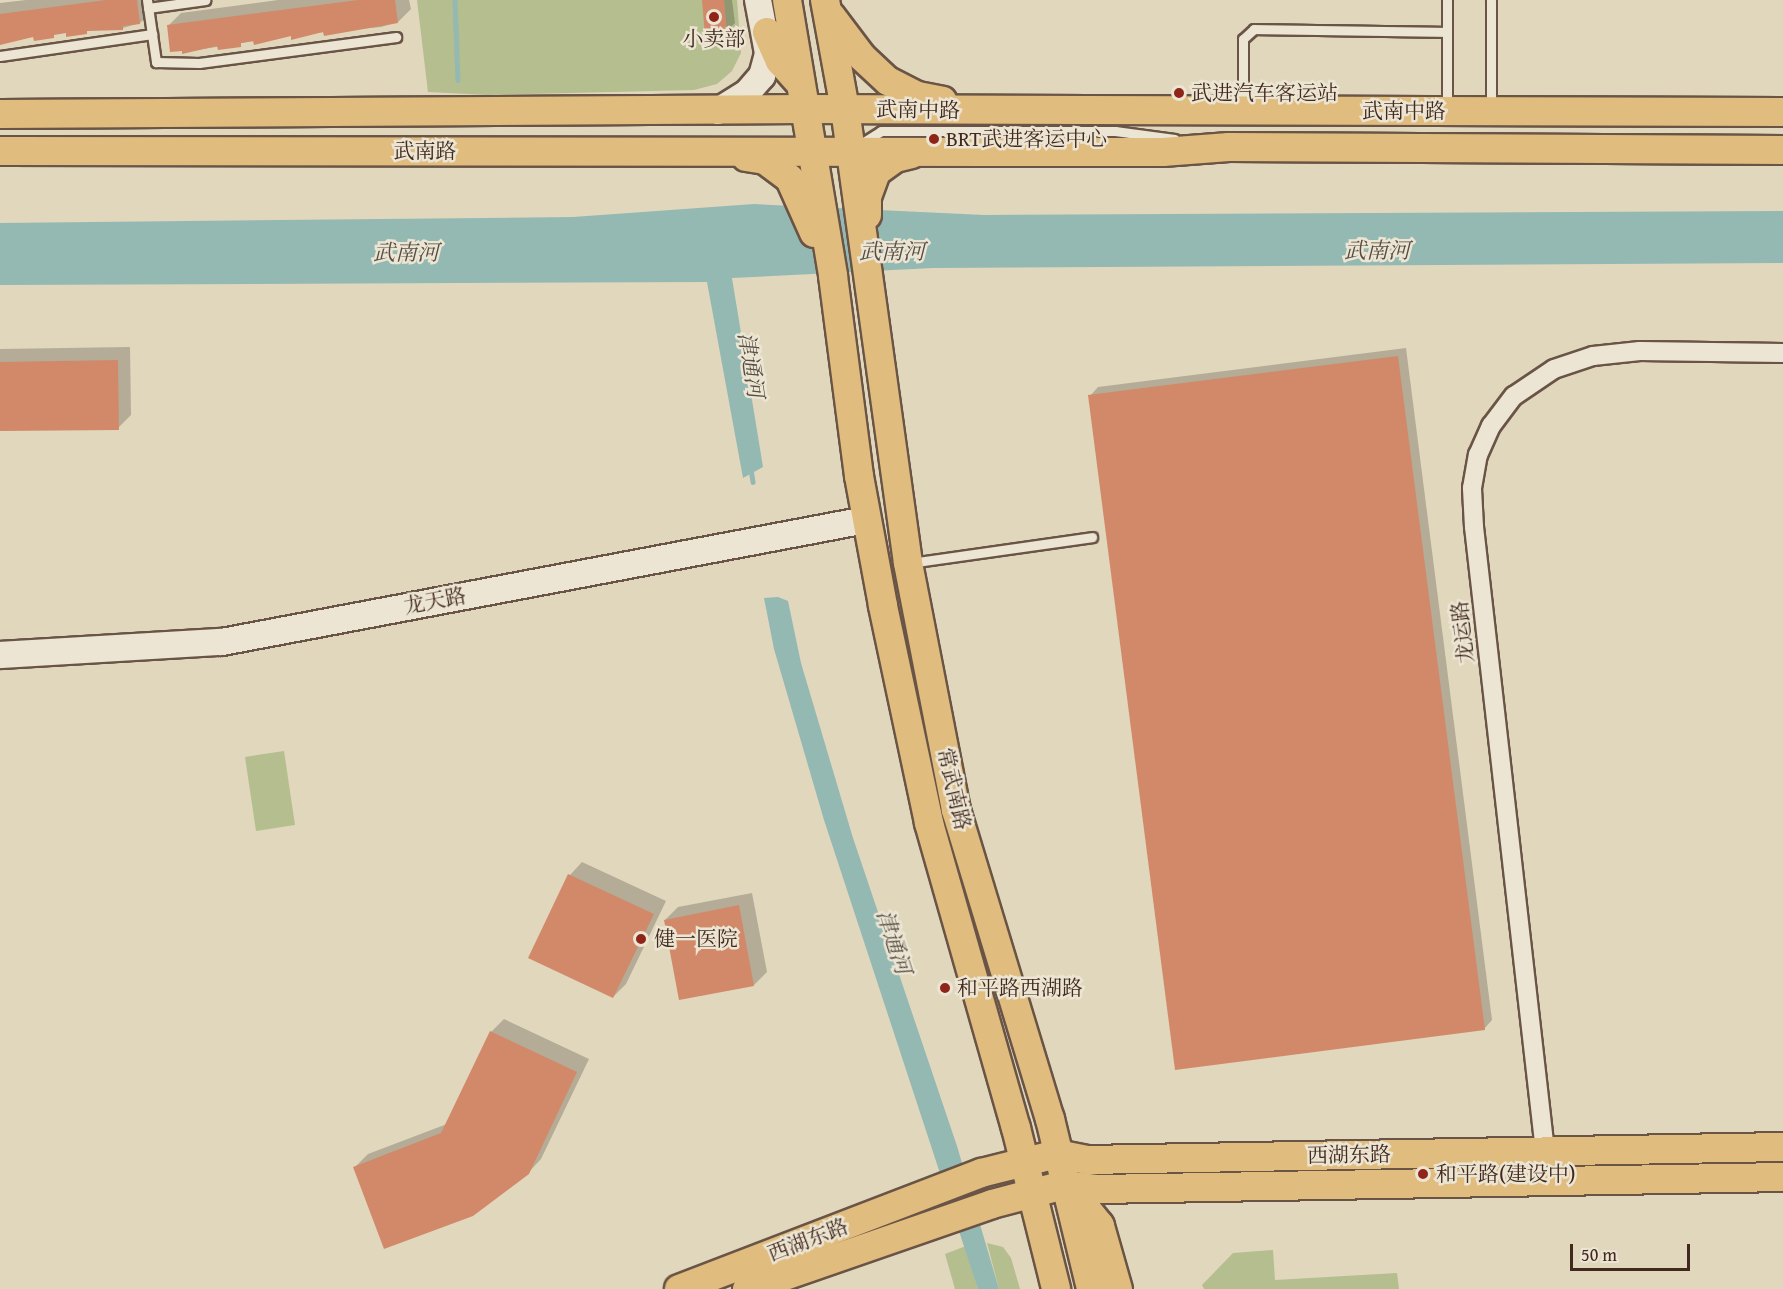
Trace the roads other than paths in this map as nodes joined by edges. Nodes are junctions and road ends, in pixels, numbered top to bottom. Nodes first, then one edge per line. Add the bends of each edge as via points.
1 (205, 0) edge
2 (758, 0) edge
3 (787, 0) edge
4 (1447, 0) edge
5 (1491, 0) edge
6 (829, 2) edge
7 (148, 4) edge
8 (767, 32) junction
9 (1447, 32) junction
10 (841, 33) junction
11 (152, 34) junction
12 (396, 37) dead end
13 (0, 56) edge
14 (804, 97) junction
15 (845, 109) junction
16 (718, 111) junction
17 (983, 111) junction
18 (1243, 111) junction
19 (1447, 111) junction
20 (1491, 112) junction
21 (1783, 112) edge
22 (0, 114) edge
23 (1229, 147) junction
24 (1783, 150) edge
25 (0, 151) edge
26 (699, 151) junction
27 (813, 151) junction
28 (850, 151) junction
29 (925, 151) junction
30 (810, 196) junction
31 (861, 197) junction
32 (1783, 353) edge
33 (866, 520) junction
34 (1092, 537) dead end
35 (908, 563) junction
36 (0, 655) edge
37 (1783, 1147) edge
38 (1545, 1151) junction
39 (1024, 1161) junction
40 (1060, 1170) junction
41 (1783, 1177) edge
42 (1030, 1192) junction
43 (679, 1289) edge
44 (747, 1289) edge
45 (1056, 1289) edge
46 (1091, 1289) edge
47 (1115, 1289) edge

1 - 7 lane
2 - 8 street
3 - 14 main road
4 - 9 lane
5 - 20 lane
6 - 10 main road
6 - 15 main road
7 - 11 lane
8 - 14 main road via 780,61
8 - 16 street via 768,53 762,76 747,93
9 - 18 lane via 1254,29 1244,39
9 - 19 lane
10 - 15 street
10 - 17 main road via 888,81 918,96
11 - 12 lane via 156,62 199,63
11 - 13 lane
14 - 15 main road, 武南路
14 - 16 main road, 武南路
14 - 27 main road
15 - 17 main road, 武南中路
15 - 28 main road
16 - 22 main road, 武南路
17 - 18 main road, 武南中路
18 - 19 main road, 武南中路
19 - 20 main road, 武南中路
20 - 21 main road, 武南中路
23 - 24 main road, 武南中路
23 - 28 lane via 1114,131 881,131
23 - 29 main road, 武南中路 via 1163,152
25 - 26 main road, 武南路
26 - 27 main road, 武南路
26 - 30 main road via 765,160
27 - 28 main road, 武南路
27 - 30 main road
28 - 29 main road, 武南中路
28 - 31 main road
29 - 31 main road via 895,158 876,172
30 - 33 main road, 常武南路 via 832,276
31 - 35 main road, 常武南路 via 868,278
32 - 38 street, 龙运路 via 1640,351 1593,356 1554,369 1514,396 1491,426 1478,455 1472,488 1474,526
33 - 36 street, 龙天路 via 222,642
33 - 39 main road, 常武南路 via 929,823
34 - 35 lane
35 - 40 main road, 常武南路 via 956,810
37 - 38 main road, 西湖东路
38 - 40 main road, 西湖东路 via 1087,1160
39 - 40 main road, 西湖东路
39 - 42 main road, 常武南路
39 - 43 main road, 西湖东路 via 981,1173
40 - 41 main road, 西湖东路 via 1098,1189
40 - 42 main road, 西湖东路
40 - 46 main road, 常武南路
40 - 47 highway via 1097,1226
42 - 44 main road, 西湖东路
42 - 45 main road

